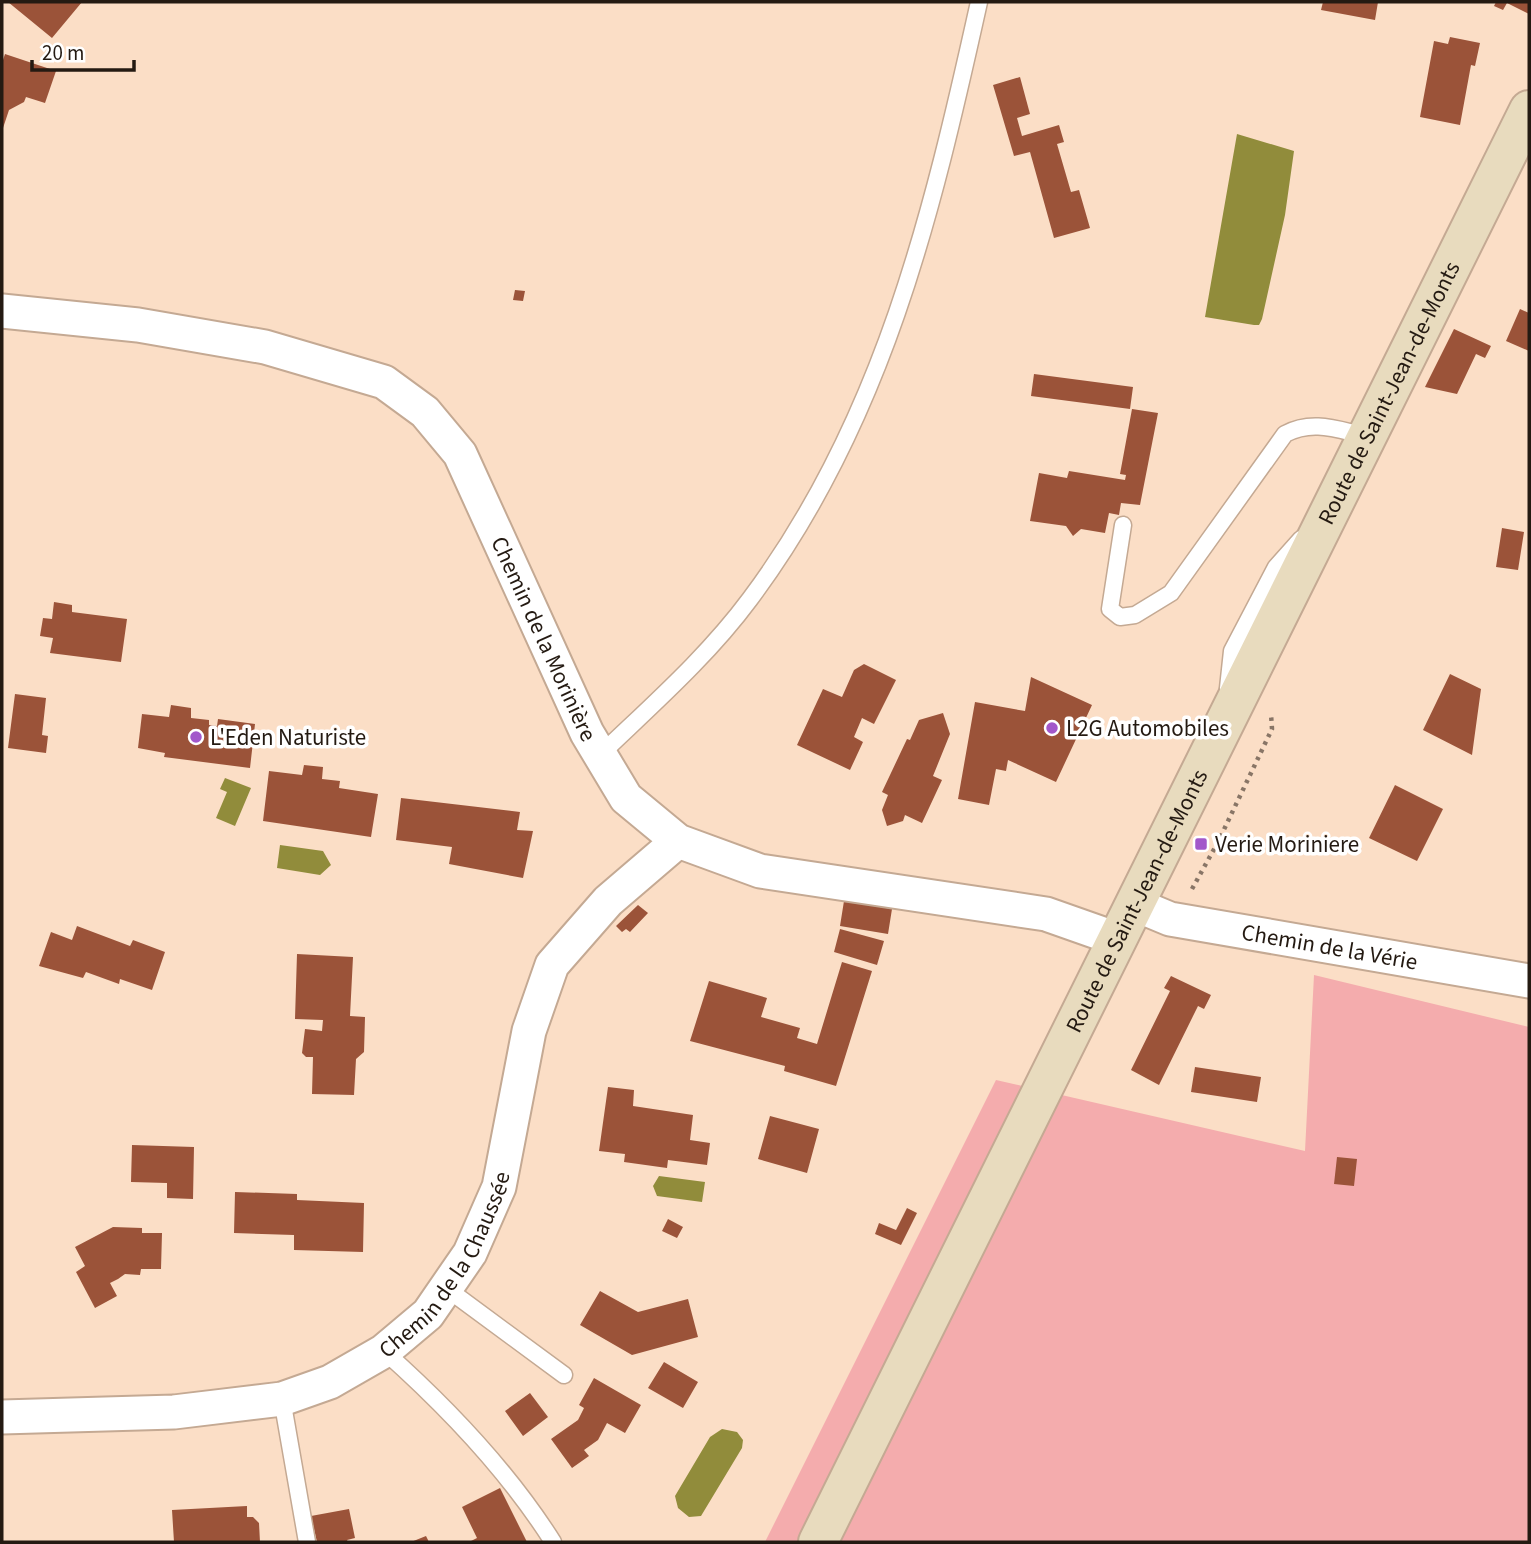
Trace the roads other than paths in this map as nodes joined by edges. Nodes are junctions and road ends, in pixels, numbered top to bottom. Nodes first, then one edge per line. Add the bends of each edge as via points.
1 (979, 2) edge
2 (1529, 110) edge
3 (2, 311) edge
4 (1367, 436) junction
5 (1123, 525) dead end
6 (600, 755) junction
7 (678, 841) junction
8 (1134, 904) junction
9 (1117, 939) junction
10 (1529, 981) edge
11 (446, 1288) junction
12 (384, 1351) junction
13 (565, 1375) dead end
14 (282, 1399) junction
15 (2, 1417) edge
16 (307, 1542) edge
17 (553, 1542) edge
18 (818, 1542) edge

1 - 6 lane via 929,213 890,340 855,424 807,512 751,599 704,654
2 - 4 main road, Route de Saint-Jean-de-Monts
3 - 6 street, Chemin de la Morinière via 138,324 265,347 384,382 425,412 460,454
4 - 5 lane via 1315,425 1284,434 1171,593 1135,615 1120,617 1110,609
4 - 8 main road, Route de Saint-Jean-de-Monts
6 - 7 street, Chemin de la Morinière via 626,798
7 - 9 street, Chemin de la Morinière via 760,871 1046,914
7 - 11 street, Chemin de la Chaussée via 607,901 552,965 529,1031 499,1187 470,1253
8 - 9 main road, Route de Saint-Jean-de-Monts
8 - 10 street, Chemin de la Vérie via 1170,919
9 - 18 main road, Route de Saint-Jean-de-Monts
11 - 12 street, Chemin de la Chaussée via 428,1314
11 - 13 lane
12 - 14 street, Chemin de la Chaussée via 330,1382
12 - 17 lane via 507,1476
14 - 15 street, Chemin de la Chaussée via 174,1412
14 - 16 lane

